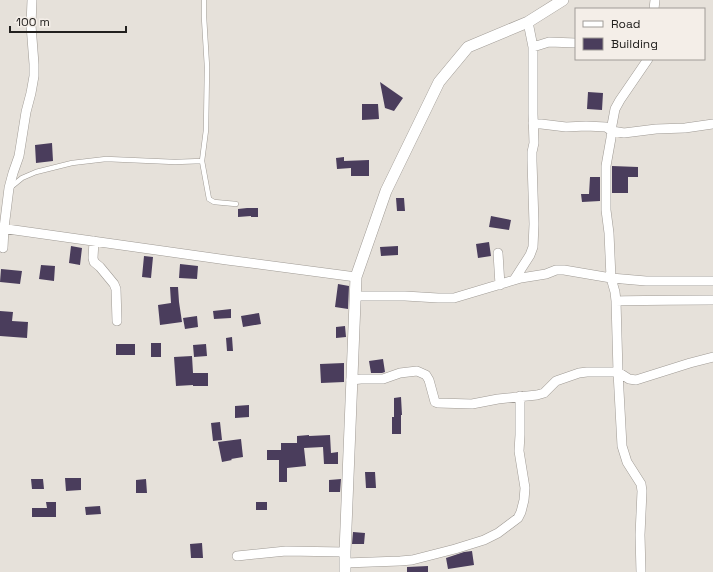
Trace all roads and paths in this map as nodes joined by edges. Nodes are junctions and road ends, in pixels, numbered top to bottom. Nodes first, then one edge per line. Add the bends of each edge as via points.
1 (32, 0) edge
2 (204, 0) edge
3 (563, 0) edge
4 (528, 22) junction
5 (575, 43) edge
6 (533, 47) junction
7 (647, 60) edge
8 (533, 123) junction
9 (713, 124) edge
10 (612, 131) junction
11 (202, 161) junction
12 (9, 188) junction
13 (236, 204) dead end
14 (2, 228) edge
15 (94, 241) junction
16 (3, 248) dead end
17 (498, 253) dead end
18 (356, 277) junction
19 (611, 278) junction
20 (514, 280) junction
21 (713, 281) edge
22 (500, 285) junction
23 (355, 296) junction
24 (713, 300) edge
25 (616, 301) junction
26 (117, 321) dead end
27 (713, 357) edge
28 (618, 372) junction
29 (351, 380) junction
30 (520, 396) junction
31 (237, 556) dead end
32 (345, 562) edge
33 (641, 572) edge

1 - 12 street via 34,76 19,156
2 - 11 lane via 207,67 206,130
3 - 4 street
4 - 6 street
4 - 18 street via 468,47 440,82 386,191
5 - 6 street via 549,42
6 - 8 street
7 - 10 street via 618,105
8 - 10 street via 566,128 606,127
8 - 20 street via 533,247
9 - 10 street via 624,133
10 - 19 street via 605,171
11 - 12 lane via 106,159 72,163 36,172
11 - 13 lane via 209,199 214,202
12 - 14 street
14 - 15 street
14 - 16 street
15 - 18 street
15 - 26 street via 94,262 116,289
17 - 22 street
18 - 23 street
19 - 20 street via 556,270
19 - 21 street
19 - 25 street
20 - 22 street
22 - 23 street via 454,298
23 - 29 street
24 - 25 street
25 - 28 street
27 - 28 street via 636,380
28 - 30 street via 579,373 556,381 544,393
28 - 33 street via 622,446 642,491
29 - 30 street via 383,379 417,371 426,375 435,402 438,404 472,404
29 - 32 street
30 - 32 street via 519,451 525,488 518,518 484,540 412,560
31 - 32 street via 286,552

